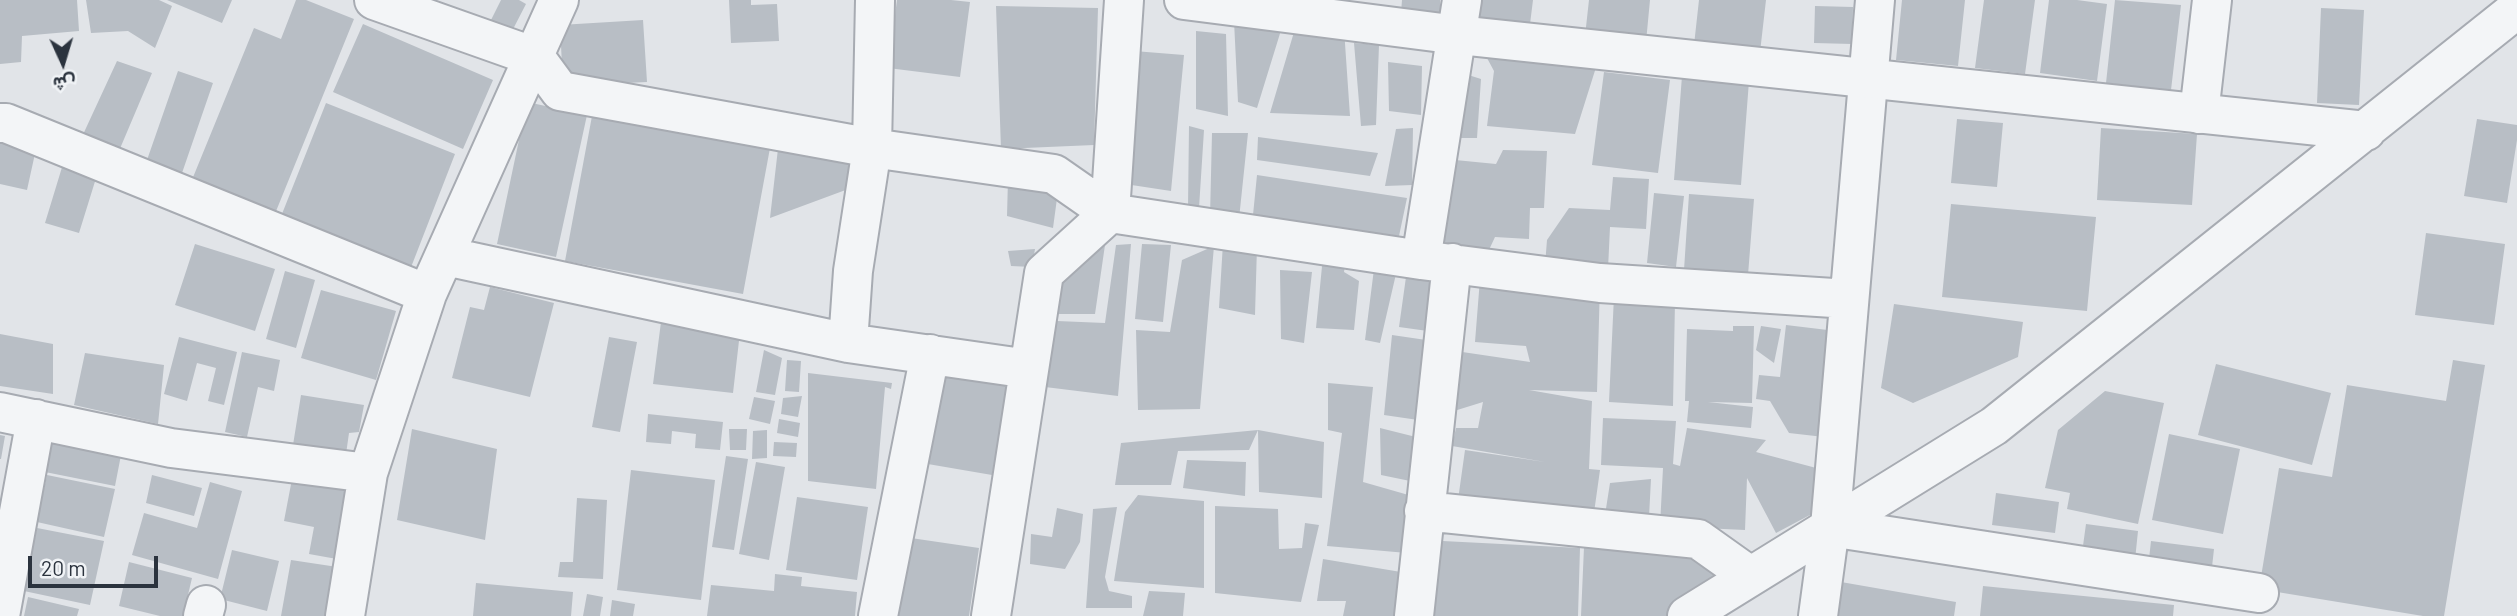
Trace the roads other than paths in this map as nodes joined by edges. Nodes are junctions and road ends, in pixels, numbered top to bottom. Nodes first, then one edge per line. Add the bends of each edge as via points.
1 (374, 0) edge
2 (559, 0) edge
3 (875, 0) edge
4 (1124, 0) edge
5 (1184, 0) edge
6 (1875, 0) edge
7 (2212, 0) edge
8 (2517, 9) edge
9 (1460, 18) edge
10 (535, 57) junction
11 (1867, 78) junction
12 (2199, 114) junction
13 (0, 123) edge
14 (2366, 131) junction
15 (872, 148) junction
16 (1110, 213) junction
17 (444, 257) junction
18 (1437, 261) junction
19 (428, 294) junction
20 (1849, 299) junction
21 (848, 343) junction
22 (930, 354) junction
23 (1029, 369) junction
24 (18, 415) edge
25 (368, 472) junction
26 (1424, 511) junction
27 (1829, 527) junction
28 (1750, 576) junction
29 (2259, 593) dead end
30 (0, 616) edge
31 (345, 616) edge
32 (877, 616) edge
33 (991, 616) edge
34 (1414, 616) edge
35 (1687, 616) edge
36 (1818, 616) edge

1 - 10 street
2 - 10 street
3 - 15 street
4 - 16 street
5 - 9 street
6 - 11 street
7 - 12 street
8 - 14 street
9 - 11 street
9 - 18 street
10 - 15 street via 560,91
10 - 17 street
11 - 12 street
11 - 20 street
12 - 14 street
13 - 19 street
14 - 27 street via 1994,426
15 - 16 street via 1054,174
15 - 21 street via 853,271
16 - 18 street
16 - 23 street via 1044,273
17 - 19 street
17 - 21 street
18 - 20 street via 1600,283
18 - 26 street
19 - 25 street
20 - 27 street
21 - 22 street
22 - 23 street
22 - 32 street
23 - 33 street
24 - 25 street via 171,448
24 - 30 street
25 - 31 street
26 - 28 street via 1698,539
26 - 34 street
27 - 28 street
27 - 29 street
27 - 36 street
28 - 35 street

